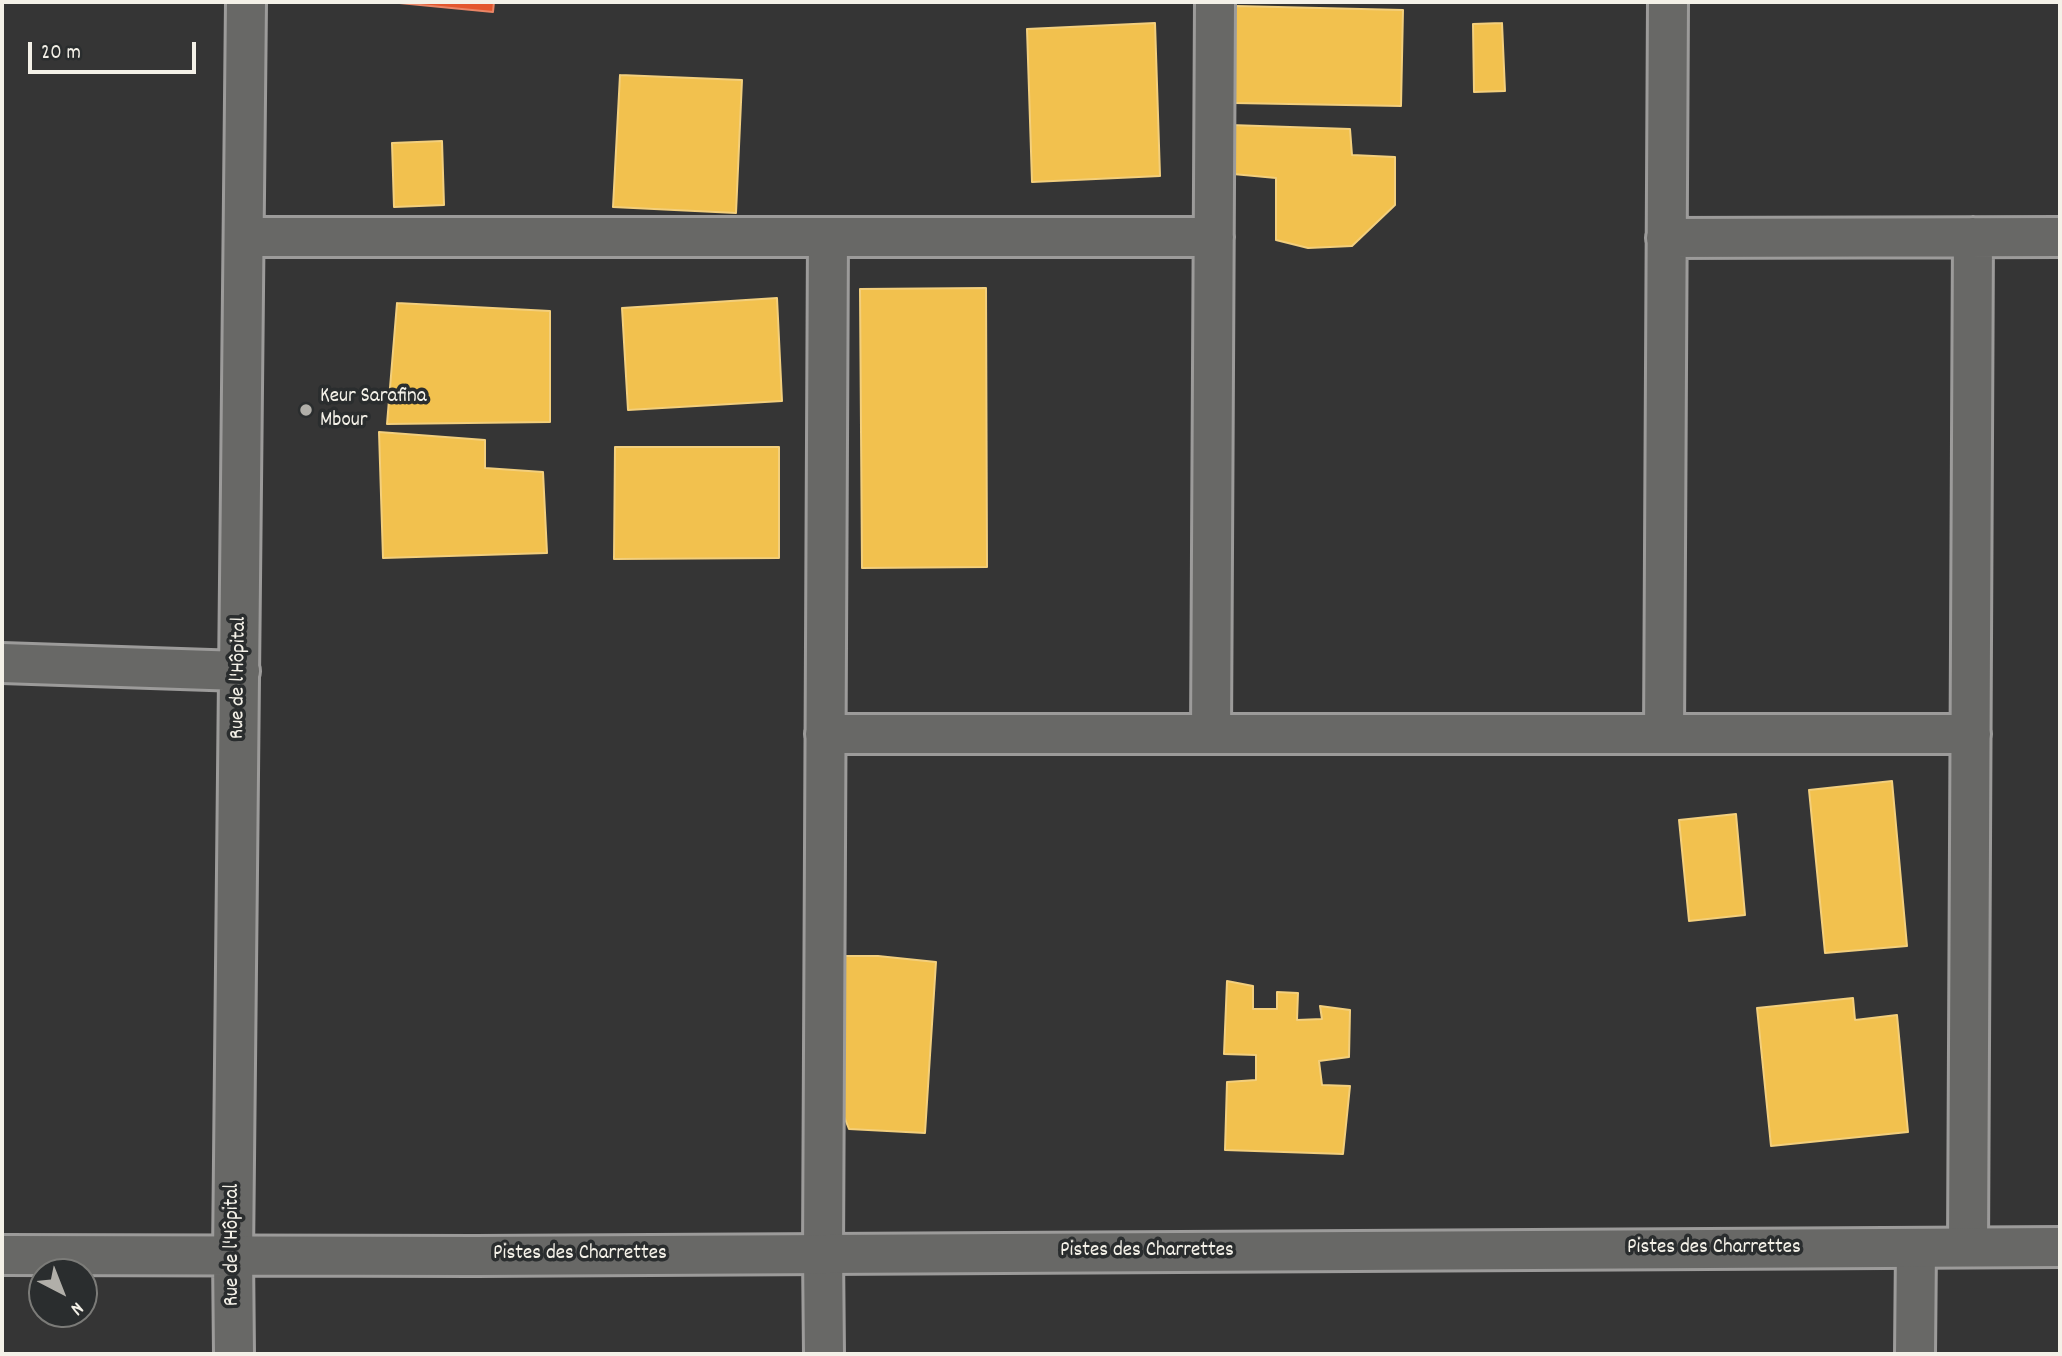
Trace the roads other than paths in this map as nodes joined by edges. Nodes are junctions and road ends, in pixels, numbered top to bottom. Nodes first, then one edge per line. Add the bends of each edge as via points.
1 (246, 2) edge
2 (1215, 2) edge
3 (1668, 2) edge
4 (244, 237) junction
5 (828, 237) junction
6 (1214, 237) junction
7 (1667, 237) junction
8 (1973, 237) junction
9 (2060, 237) edge
10 (2, 663) edge
11 (240, 671) junction
12 (825, 734) junction
13 (1211, 734) junction
14 (1664, 734) junction
15 (1970, 734) junction
16 (1968, 1247) junction
17 (2060, 1247) edge
18 (1916, 1248) junction
19 (822, 1254) junction
20 (2, 1255) edge
21 (233, 1255) junction
22 (234, 1354) edge
23 (824, 1354) edge
24 (1915, 1354) edge

1 - 4 street, Rue de l'Hôpital
2 - 6 street
3 - 7 street
4 - 5 street
4 - 11 street, Rue de l'Hôpital
5 - 6 street
5 - 12 street
6 - 13 street
7 - 8 street
7 - 14 street
8 - 9 street
8 - 15 street
10 - 11 street
11 - 21 street, Rue de l'Hôpital
12 - 13 street
12 - 19 street
13 - 14 street
14 - 15 street
15 - 16 street
16 - 17 street, Pistes des Charrettes
16 - 18 street, Pistes des Charrettes
18 - 19 street, Pistes des Charrettes
18 - 24 street
19 - 21 street, Pistes des Charrettes
19 - 23 street
20 - 21 street, Pistes des Charrettes
21 - 22 street, Rue de l'Hôpital

